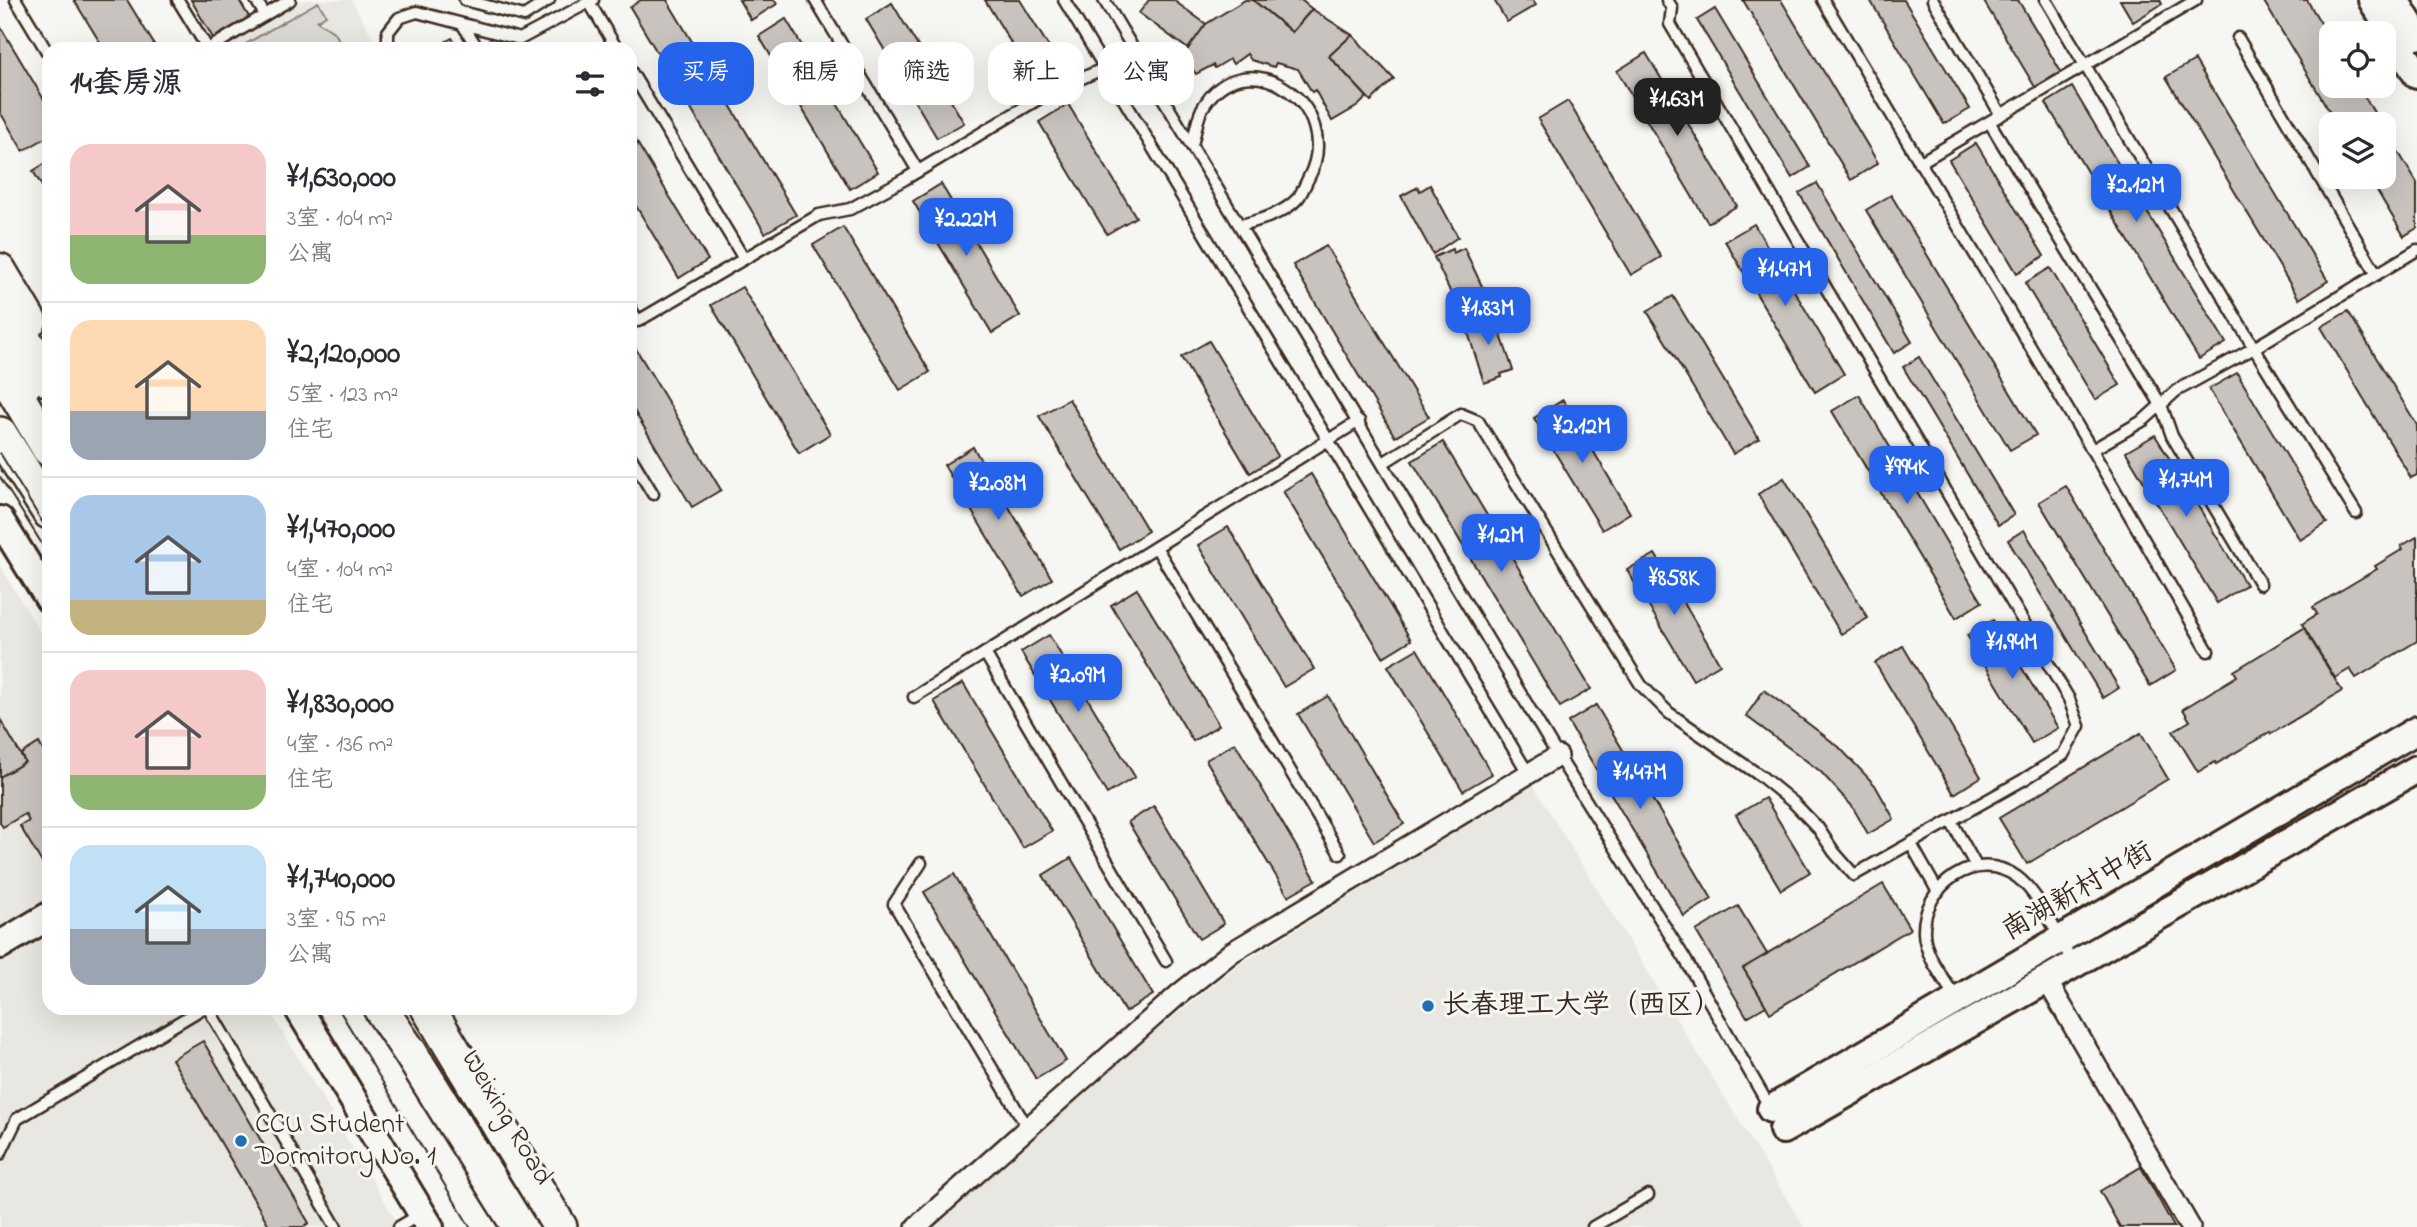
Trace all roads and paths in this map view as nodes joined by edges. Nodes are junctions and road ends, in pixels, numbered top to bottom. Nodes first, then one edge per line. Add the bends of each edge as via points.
1 (16, 0) edge
2 (178, 0) edge
3 (256, 0) edge
4 (290, 0) edge
5 (465, 0) edge
6 (549, 0) edge
7 (816, 0) edge
8 (1064, 0) edge
9 (1104, 0) edge
10 (1667, 0) edge
11 (1823, 0) edge
12 (1933, 0) edge
13 (2046, 0) edge
14 (2174, 0) edge
15 (2196, 0) edge
16 (2372, 0) edge
17 (2395, 0) edge
18 (591, 1) edge
19 (2179, 10) junction
20 (265, 15) junction
21 (463, 25) junction
22 (2417, 36) edge
23 (2238, 38) dead end
24 (204, 42) edge
25 (220, 42) edge
26 (388, 42) edge
27 (474, 42) edge
28 (613, 42) edge
29 (1130, 42) edge
30 (42, 43) edge
31 (1098, 56) edge
32 (2085, 65) junction
33 (1098, 69) edge
34 (2417, 75) edge
35 (637, 82) edge
36 (1127, 105) edge
37 (1168, 105) edge
38 (2001, 115) junction
39 (1990, 123) junction
40 (1192, 145) junction
41 (1919, 163) junction
42 (918, 171) junction
43 (1241, 225) junction
44 (2417, 250) edge
45 (744, 259) junction
46 (0, 270) edge
47 (2376, 273) junction
48 (0, 299) edge
49 (637, 319) edge
50 (42, 340) edge
51 (0, 344) edge
52 (2254, 348) junction
53 (0, 367) edge
54 (42, 368) edge
55 (2161, 405) junction
56 (42, 416) edge
57 (1359, 421) junction
58 (0, 434) edge
59 (42, 437) edge
60 (1328, 440) junction
61 (2092, 450) junction
62 (1382, 463) junction
63 (637, 468) edge
64 (653, 494) dead end
65 (42, 501) edge
66 (2356, 513) dead end
67 (0, 520) edge
68 (1157, 547) junction
69 (2260, 584) dead end
70 (42, 588) edge
71 (2208, 651) dead end
72 (985, 653) junction
73 (915, 697) dead end
74 (2417, 730) edge
75 (1558, 756) junction
76 (2417, 769) edge
77 (1528, 774) junction
78 (1951, 821) junction
79 (1911, 844) junction
80 (1339, 854) dead end
81 (921, 863) dead end
82 (1976, 866) junction
83 (1938, 892) junction
84 (42, 920) edge
85 (2060, 940) junction
86 (0, 945) edge
87 (1166, 961) dead end
88 (2074, 963) junction
89 (2046, 979) junction
90 (1956, 999) junction
91 (194, 1015) edge
92 (210, 1015) edge
93 (302, 1015) edge
94 (388, 1015) edge
95 (388, 1015) edge
96 (432, 1015) edge
97 (444, 1015) edge
98 (1970, 1022) junction
99 (1777, 1119) junction
100 (1027, 1128) junction
101 (0, 1154) edge
102 (1648, 1195) dead end
103 (417, 1223) edge
104 (337, 1227) edge
105 (518, 1227) edge
106 (560, 1227) edge
107 (571, 1227) edge
108 (916, 1227) edge
109 (1593, 1227) edge
110 (2190, 1227) edge

1 - 30 lane
2 - 24 lane
3 - 20 lane
4 - 20 lane
5 - 6 lane via 524,16
7 - 42 lane
8 - 31 lane
9 - 29 lane
10 - 78 lane via 1672,8 1670,24 2069,699 2079,726 2063,755
11 - 41 lane
12 - 38 lane
13 - 32 lane
14 - 19 lane
15 - 19 lane
16 - 34 street
17 - 22 street
18 - 21 lane via 520,39
18 - 28 lane
19 - 32 lane
20 - 25 lane
21 - 26 lane via 417,12 399,18 388,32
21 - 27 lane
23 - 47 lane
32 - 38 lane
32 - 52 lane
33 - 42 lane via 1050,92
35 - 45 lane
36 - 60 lane
37 - 40 lane
38 - 39 lane
39 - 41 lane
39 - 55 lane
40 - 43 lane
40 - 43 lane via 1201,111 1227,83 1247,77 1270,80 1290,89 1303,103 1319,135 1315,167 1298,198 1272,216
41 - 61 lane
42 - 45 lane via 850,209 819,215
43 - 57 lane
44 - 47 lane
45 - 49 lane
46 - 50 main road
47 - 52 lane
48 - 54 highway
51 - 56 main road
52 - 55 lane via 2176,391
52 - 66 lane
53 - 59 highway
55 - 61 lane
55 - 69 lane via 2172,436
57 - 60 lane
57 - 62 lane
58 - 65 highway
60 - 68 lane
60 - 77 lane
61 - 71 lane
62 - 75 lane
62 - 79 lane via 1461,414 1478,421 1641,685 1669,713 1794,803 1854,876
63 - 64 lane
67 - 70 street
68 - 72 lane
68 - 80 lane
72 - 73 lane
72 - 87 lane
74 - 85 street, 南湖新村中街
75 - 77 street
75 - 99 lane via 1685,959
76 - 88 street
77 - 100 street via 1232,952
78 - 79 lane
78 - 82 lane
79 - 83 lane
81 - 100 lane via 894,905
82 - 83 lane via 1958,874
82 - 85 lane via 1992,865 2020,879
83 - 90 lane via 1927,907 1924,934 1933,962
84 - 86 street
85 - 88 lane
85 - 90 street, 南湖新村中街
88 - 89 street
89 - 98 street
89 - 110 street
90 - 98 lane
90 - 99 street, 南湖新村中街
91 - 101 lane via 17,1119
92 - 104 lane
93 - 103 street
94 - 105 highway, bridge
95 - 105 main road, Weixing Road
96 - 106 highway
97 - 107 main road, Weixing Road
98 - 99 street
100 - 108 street
102 - 109 lane

